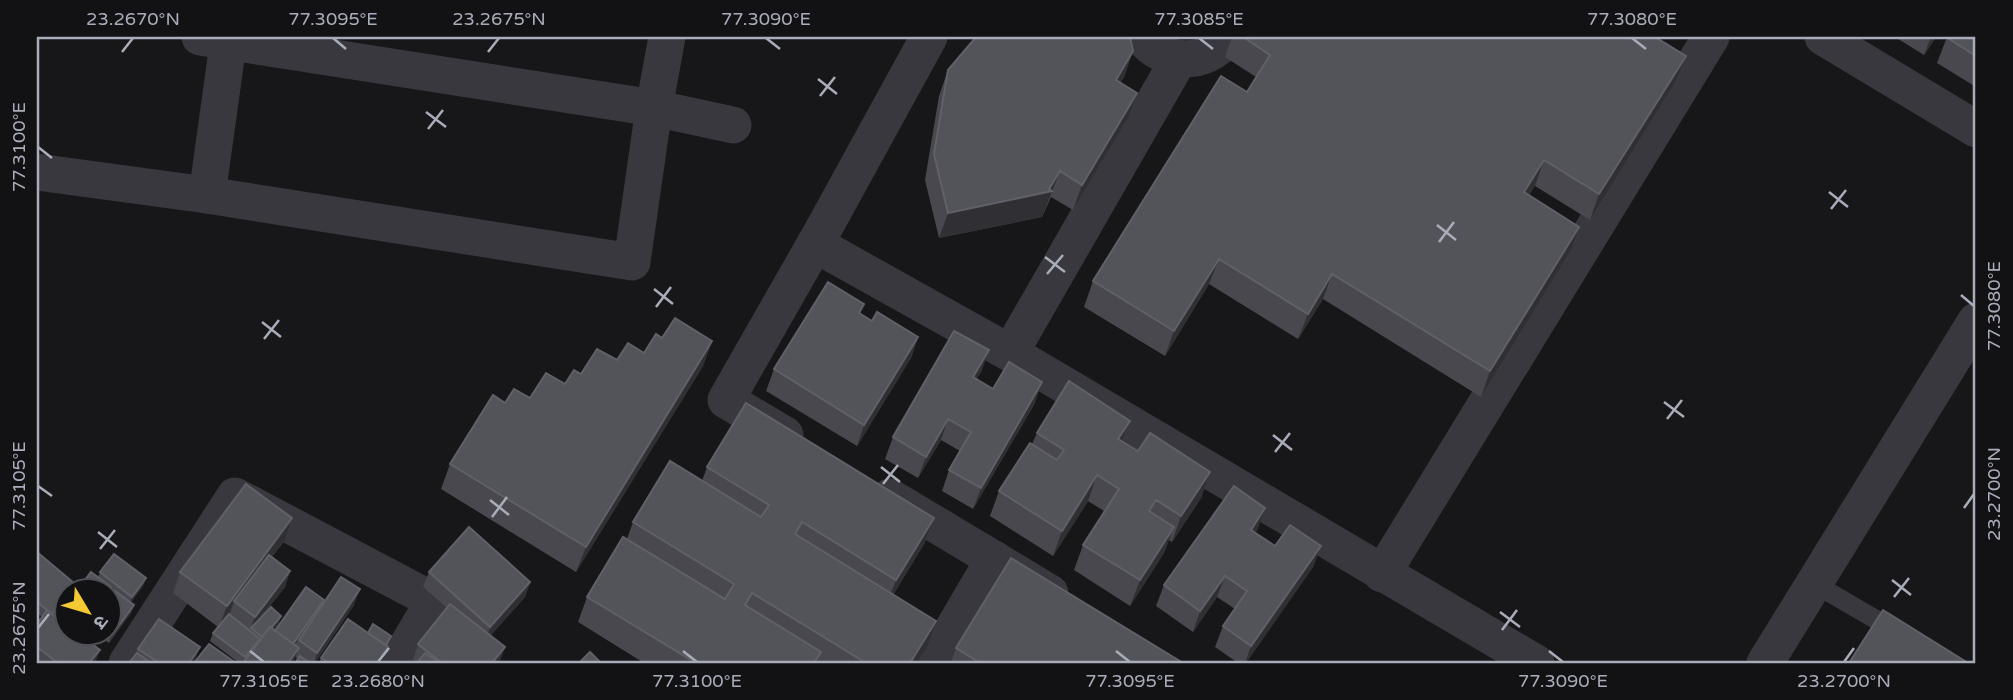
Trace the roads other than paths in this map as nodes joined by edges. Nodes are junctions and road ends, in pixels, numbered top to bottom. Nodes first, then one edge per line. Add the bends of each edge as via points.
1 (667, 37) edge
2 (929, 37) edge
3 (1142, 37) edge
4 (1227, 37) edge
5 (1711, 37) edge
6 (1823, 37) edge
7 (219, 38) edge
8 (1179, 59) junction
9 (654, 108) junction
10 (733, 125) dead end
11 (1976, 129) edge
12 (37, 172) edge
13 (207, 195) junction
14 (815, 244) junction
15 (1976, 321) edge
16 (1010, 353) junction
17 (819, 455) edge
18 (866, 483) edge
19 (994, 559) junction
20 (1382, 574) junction
21 (1815, 584) junction
22 (1073, 608) edge
23 (1917, 643) edge
24 (127, 663) edge
25 (397, 663) edge
26 (933, 663) edge
27 (1536, 663) edge
28 (1765, 663) edge

1 - 9 street
2 - 14 street
3 - 8 street via 1163,55
4 - 8 street via 1211,52
5 - 20 street
6 - 11 street
7 - 9 street
7 - 13 street
8 - 16 street
9 - 10 street
9 - 13 street via 632,262
12 - 13 street
14 - 16 street
14 - 17 street via 726,400
15 - 21 street
16 - 20 street
18 - 19 street
19 - 22 street
19 - 26 street
20 - 27 street
21 - 23 lane
21 - 28 street
24 - 25 street via 235,496 434,601

